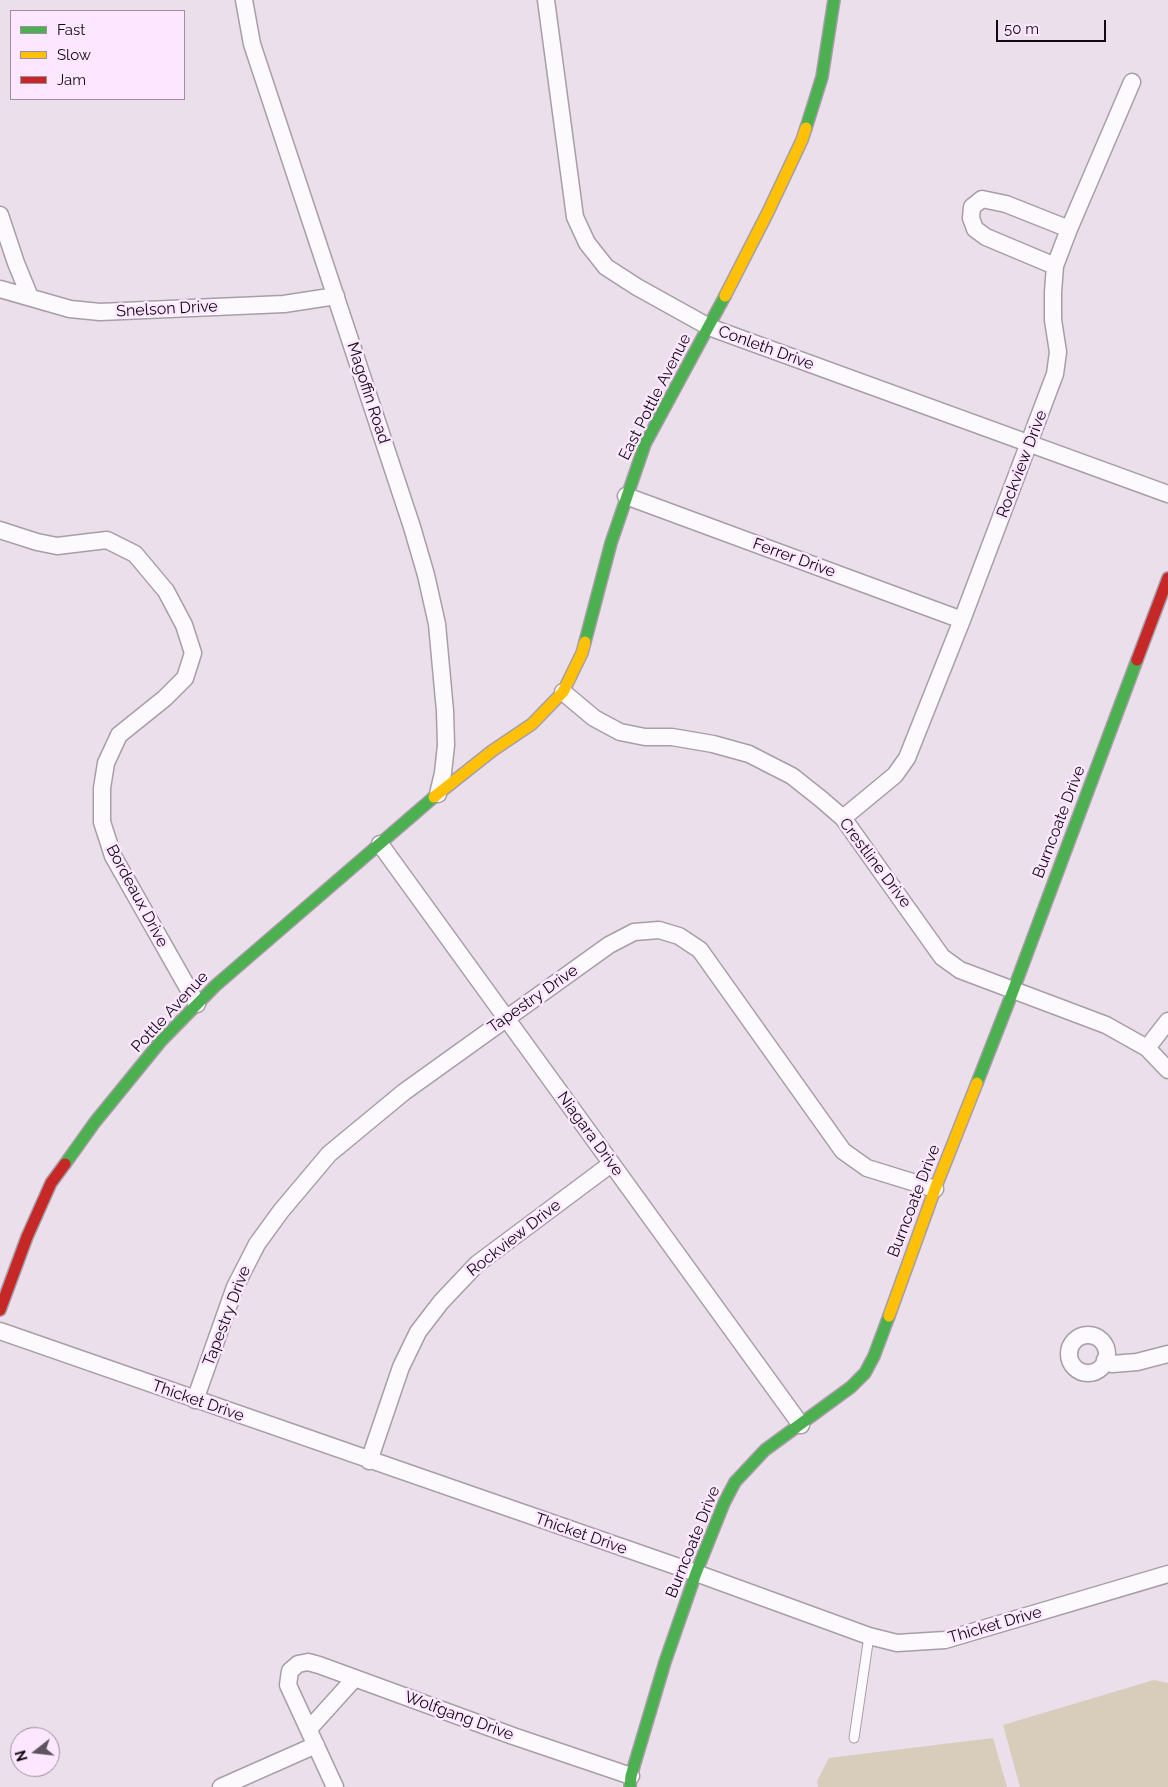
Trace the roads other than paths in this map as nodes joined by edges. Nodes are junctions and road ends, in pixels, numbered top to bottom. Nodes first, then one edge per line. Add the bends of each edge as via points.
1 (244, 0) edge
2 (546, 0) edge
3 (834, 0) edge
4 (1132, 82) dead end
5 (0, 216) edge
6 (1069, 228) junction
7 (1056, 266) junction
8 (0, 289) edge
9 (336, 296) junction
10 (30, 297) junction
11 (709, 327) junction
12 (1030, 443) junction
13 (1168, 494) edge
14 (626, 496) junction
15 (0, 530) edge
16 (1168, 578) edge
17 (962, 620) junction
18 (562, 692) junction
19 (438, 794) junction
20 (843, 818) junction
21 (380, 844) junction
22 (1014, 991) junction
23 (197, 1004) junction
24 (506, 1018) junction
25 (1168, 1021) edge
26 (1147, 1048) junction
27 (1168, 1070) edge
28 (611, 1164) junction
29 (935, 1189) junction
30 (0, 1310) edge
31 (0, 1331) edge
32 (1168, 1354) edge
33 (1105, 1360) dead end
34 (195, 1400) junction
35 (801, 1425) junction
36 (369, 1461) junction
37 (696, 1573) junction
38 (1168, 1574) edge
39 (869, 1636) junction
40 (355, 1678) junction
41 (309, 1729) junction
42 (854, 1738) dead end
43 (316, 1745) junction
44 (631, 1782) edge
45 (221, 1787) edge
46 (335, 1787) edge

1 - 9 street, Magoffin Road via 252,44
2 - 11 street, Conleth Drive via 575,217 587,243 606,267
3 - 11 street, East Pottle Avenue via 822,77 802,140
4 - 6 street, Rockview Drive
5 - 10 street
6 - 7 street, Rockview Drive
6 - 7 street via 1006,204 982,199 972,206 971,218 975,229 986,237
7 - 12 street, Rockview Drive via 1053,320 1058,352 1055,374
8 - 10 street, Snelson Drive
9 - 10 street, Snelson Drive via 284,304 100,312 70,309
9 - 19 street, Magoffin Road via 412,527 437,624 446,745
11 - 12 street, Conleth Drive
11 - 14 street, East Pottle Avenue via 646,444
12 - 13 street, Conleth Drive
12 - 17 street, Rockview Drive
14 - 17 street, Ferrer Drive
14 - 18 street, East Pottle Avenue via 582,653
15 - 23 street, Bordeaux Drive via 57,546 107,540 135,554 166,591 184,625 193,654 185,678 119,735 106,763 102,822 113,856
16 - 22 street, Burncoate Drive
17 - 20 street, Rockview Drive via 907,758 895,775
18 - 19 street, East Pottle Avenue via 532,724
18 - 20 street, Crestline Drive via 594,718 620,732 645,737 672,737 749,754 792,776
19 - 21 street, Pottle Avenue
20 - 22 street, Crestline Drive via 942,957 960,970
21 - 23 street, Pottle Avenue via 240,963
21 - 24 street, Niagara Drive
22 - 26 street, Crestline Drive via 1106,1025
22 - 29 street, Burncoate Drive
23 - 30 street, Pottle Avenue via 117,1094 51,1183
24 - 28 street, Niagara Drive
24 - 29 street, Tapestry Drive via 609,945 634,932 659,930 679,936 700,950 843,1151 867,1168
24 - 34 street, Tapestry Drive via 404,1092 329,1154 281,1212 257,1244 235,1287
25 - 26 street
26 - 27 street, Crestline Drive
28 - 35 street, Niagara Drive
28 - 36 street, Rockview Drive via 477,1264 441,1302 418,1332 401,1367
29 - 35 street, Burncoate Drive via 865,1373
31 - 34 street, Thicket Drive
32 - 33 street via 1137,1362 1112,1364
34 - 36 street, Thicket Drive
35 - 37 street, Burncoate Drive via 765,1450 735,1482
36 - 37 street, Thicket Drive
37 - 39 street, Thicket Drive
37 - 44 street, Burncoate Drive via 665,1662
38 - 39 street, Thicket Drive via 945,1640 897,1644
39 - 42 lane
40 - 41 street
40 - 41 street, Wolfgang Drive via 308,1662 298,1664 290,1671 288,1685
40 - 44 street, Wolfgang Drive
41 - 43 street
43 - 45 street
43 - 46 street

